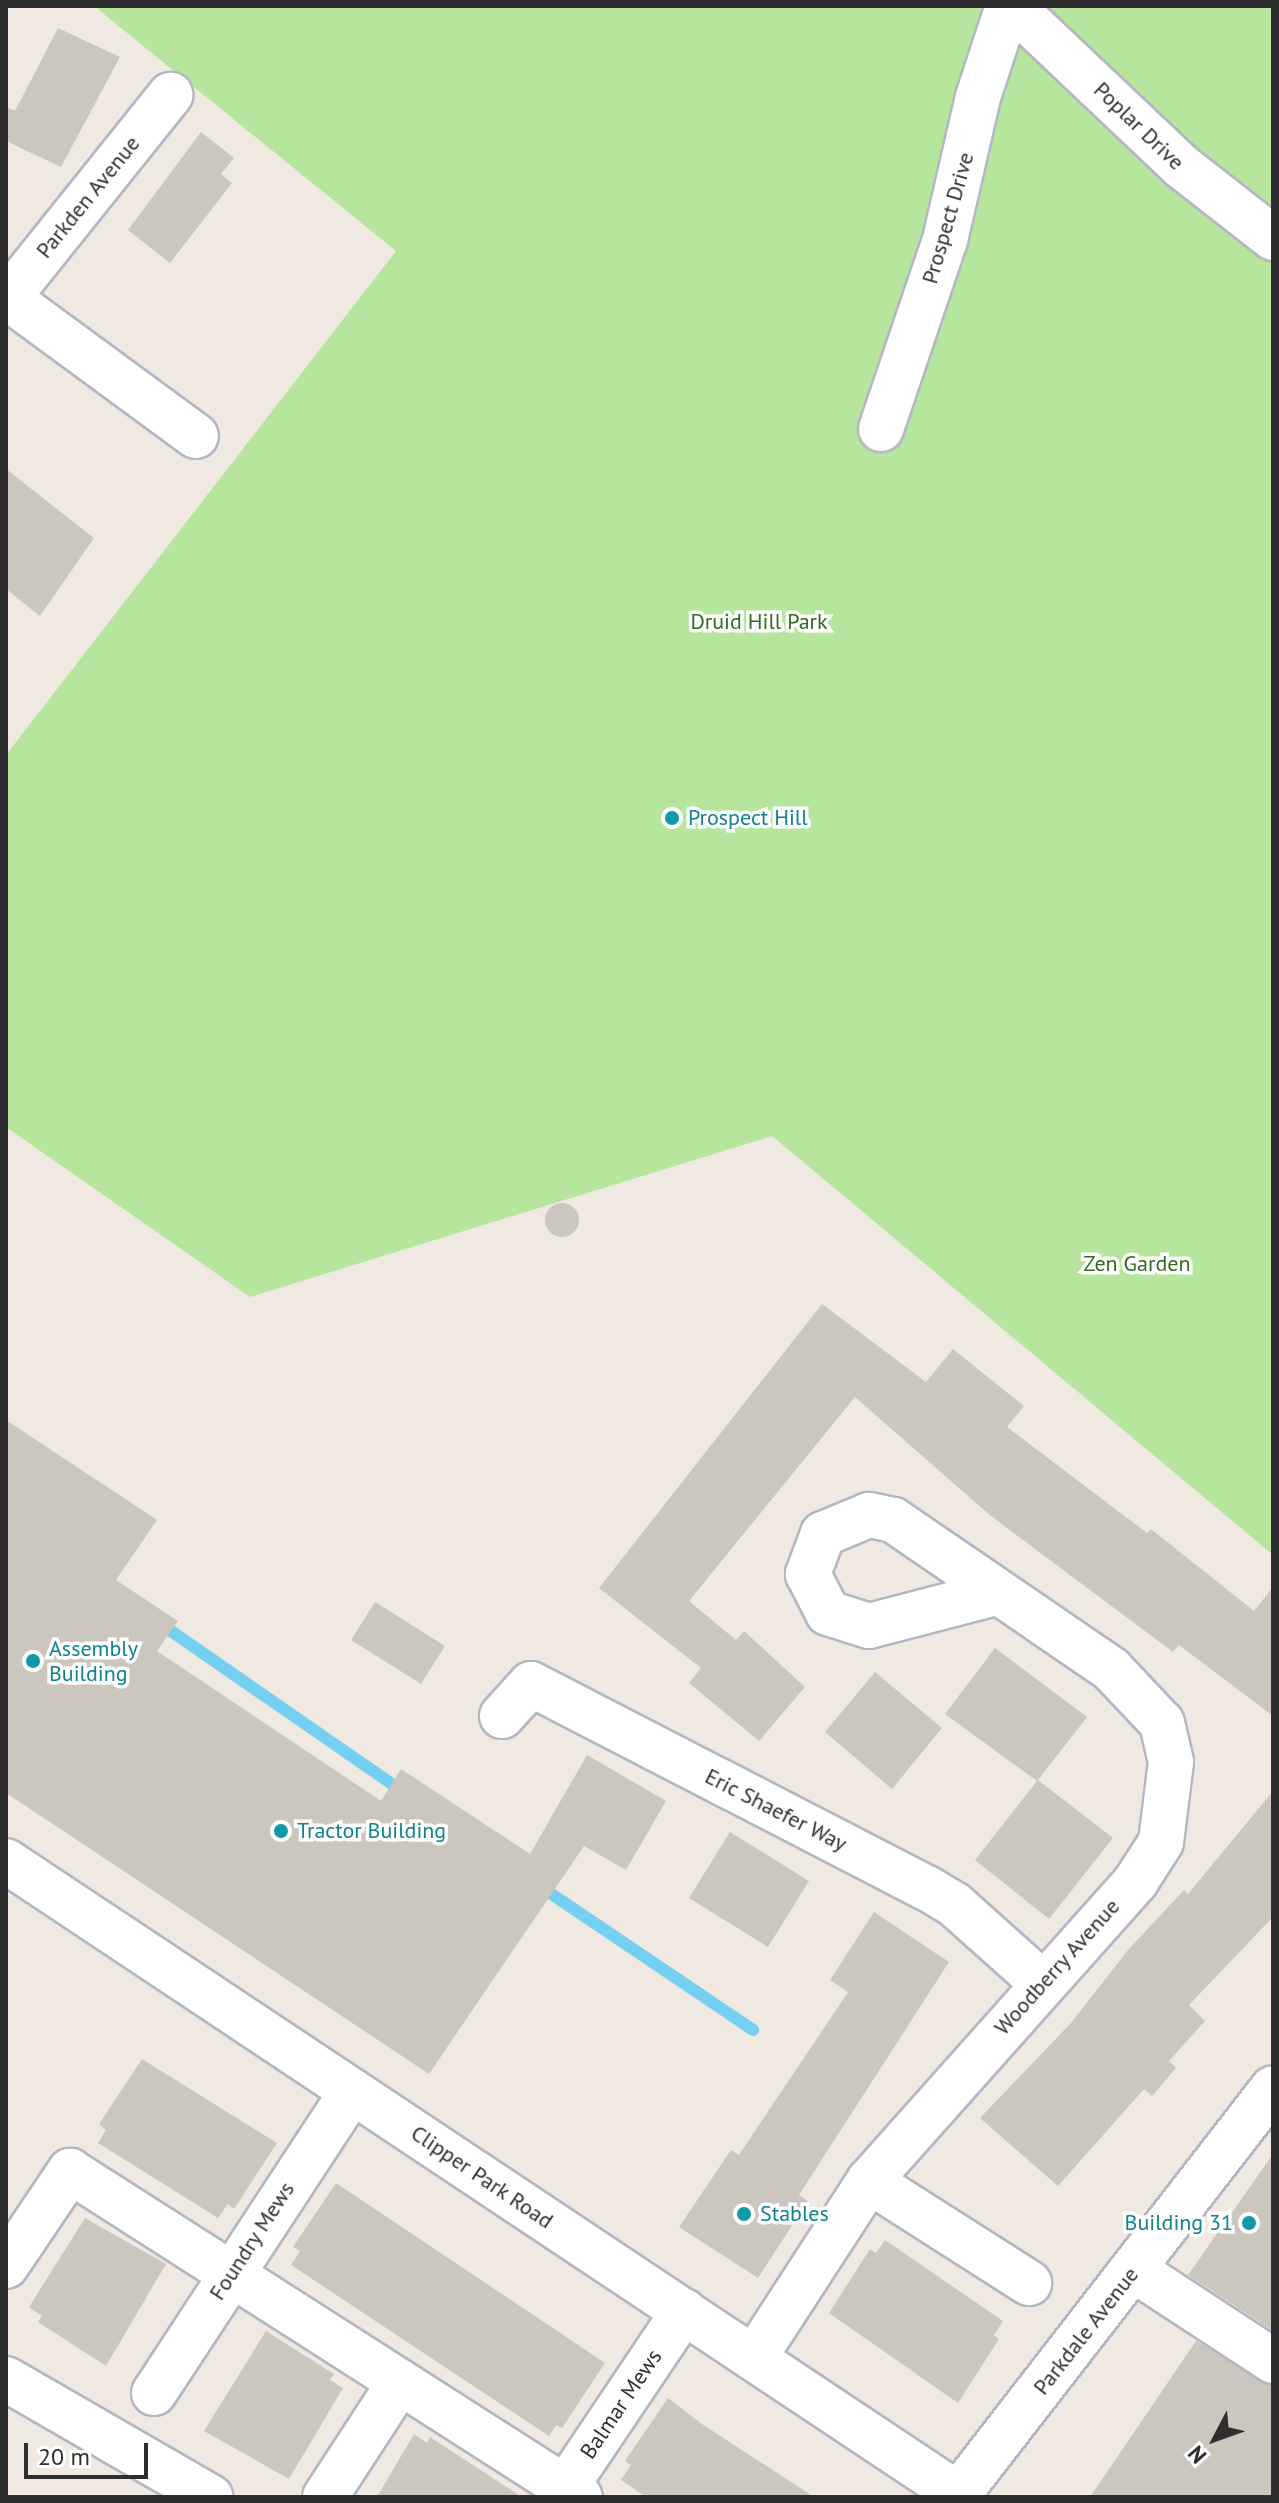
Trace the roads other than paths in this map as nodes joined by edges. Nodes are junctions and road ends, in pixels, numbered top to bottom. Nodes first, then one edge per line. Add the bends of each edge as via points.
1 (1010, 6) edge
2 (170, 95) dead end
3 (1273, 238) edge
4 (7, 299) edge
5 (881, 429) dead end
6 (196, 436) dead end
7 (996, 1593) dead end
8 (502, 1716) dead end
9 (6, 1861) edge
10 (1041, 1982) junction
11 (352, 2091) junction
12 (1266, 2112) edge
13 (869, 2181) junction
14 (6, 2266) edge
15 (1134, 2270) junction
16 (230, 2272) junction
17 (1029, 2283) dead end
18 (684, 2311) junction
19 (754, 2358) junction
20 (1273, 2361) edge
21 (6, 2379) edge
22 (400, 2382) junction
23 (154, 2393) dead end
24 (568, 2494) edge
25 (959, 2496) edge
26 (210, 2497) edge
27 (325, 2497) edge

1 - 3 street, Poplar Drive via 1181,166
1 - 5 street, Prospect Drive via 978,97 945,240
2 - 4 street, Parkden Avenue
4 - 6 street
7 - 10 street, Woodberry Avenue via 1137,1691 1162,1723 1171,1762 1161,1842 1136,1881
8 - 10 street, Eric Shaefer Way via 531,1684 927,1888 955,1905
9 - 11 street, Clipper Park Road
10 - 13 street, Woodberry Avenue
11 - 16 street, Foundry Mews
11 - 18 street, Clipper Park Road
12 - 15 street, Parkdale Avenue
13 - 17 street
13 - 19 street, Woodberry Avenue
14 - 16 street via 70,2171
15 - 20 street
15 - 25 street, Parkdale Avenue
16 - 22 street
16 - 23 street, Foundry Mews
18 - 19 street, Clipper Park Road
18 - 24 street, Balmar Mews
19 - 25 street, Clipper Park Road
21 - 26 street
22 - 24 street
22 - 27 street

